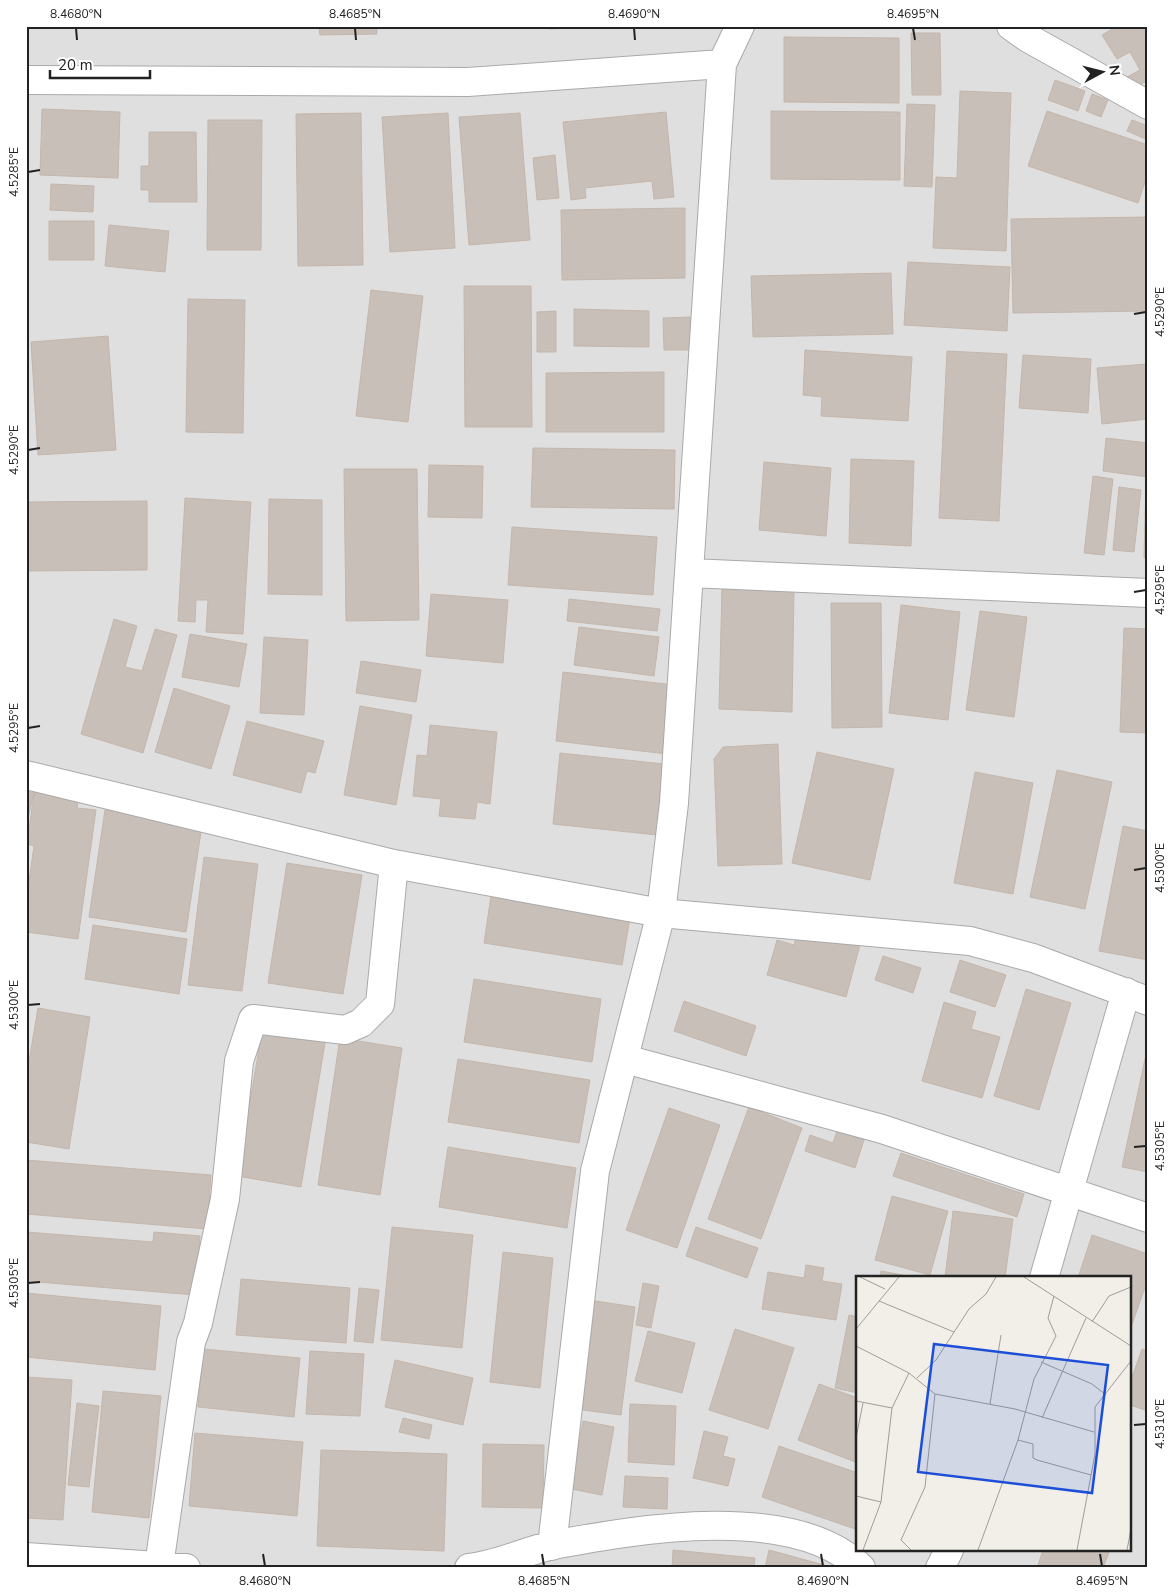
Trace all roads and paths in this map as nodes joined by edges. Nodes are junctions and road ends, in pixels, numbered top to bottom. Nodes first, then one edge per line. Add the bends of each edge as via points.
1 (740, 26) edge
2 (1011, 26) edge
3 (722, 64) junction
4 (26, 80) edge
5 (1148, 106) edge
6 (690, 574) junction
7 (1148, 592) edge
8 (26, 775) edge
9 (394, 864) junction
10 (661, 913) junction
11 (1137, 996) edge
12 (625, 1059) junction
13 (1070, 1191) junction
14 (1148, 1218) edge
15 (1045, 1276) edge
16 (552, 1546) junction
17 (948, 1552) edge
18 (26, 1557) edge
19 (159, 1566) junction
20 (186, 1568) edge
21 (469, 1568) edge
22 (861, 1568) edge
23 (940, 1568) edge

1 - 3 street
2 - 5 street
3 - 4 street via 468,82
3 - 6 street
6 - 7 street
6 - 10 street via 674,803
8 - 9 street
9 - 10 street
9 - 19 street via 380,1004 362,1023 345,1030 253,1019 239,1060 225,1199 191,1342
10 - 11 street via 970,941 1033,958
10 - 12 street
11 - 13 street
12 - 13 street via 882,1129
12 - 16 street via 595,1171
13 - 14 street
13 - 15 street
16 - 21 street
16 - 22 street via 692,1525 784,1530 847,1554
17 - 23 street
18 - 19 street
19 - 20 street

